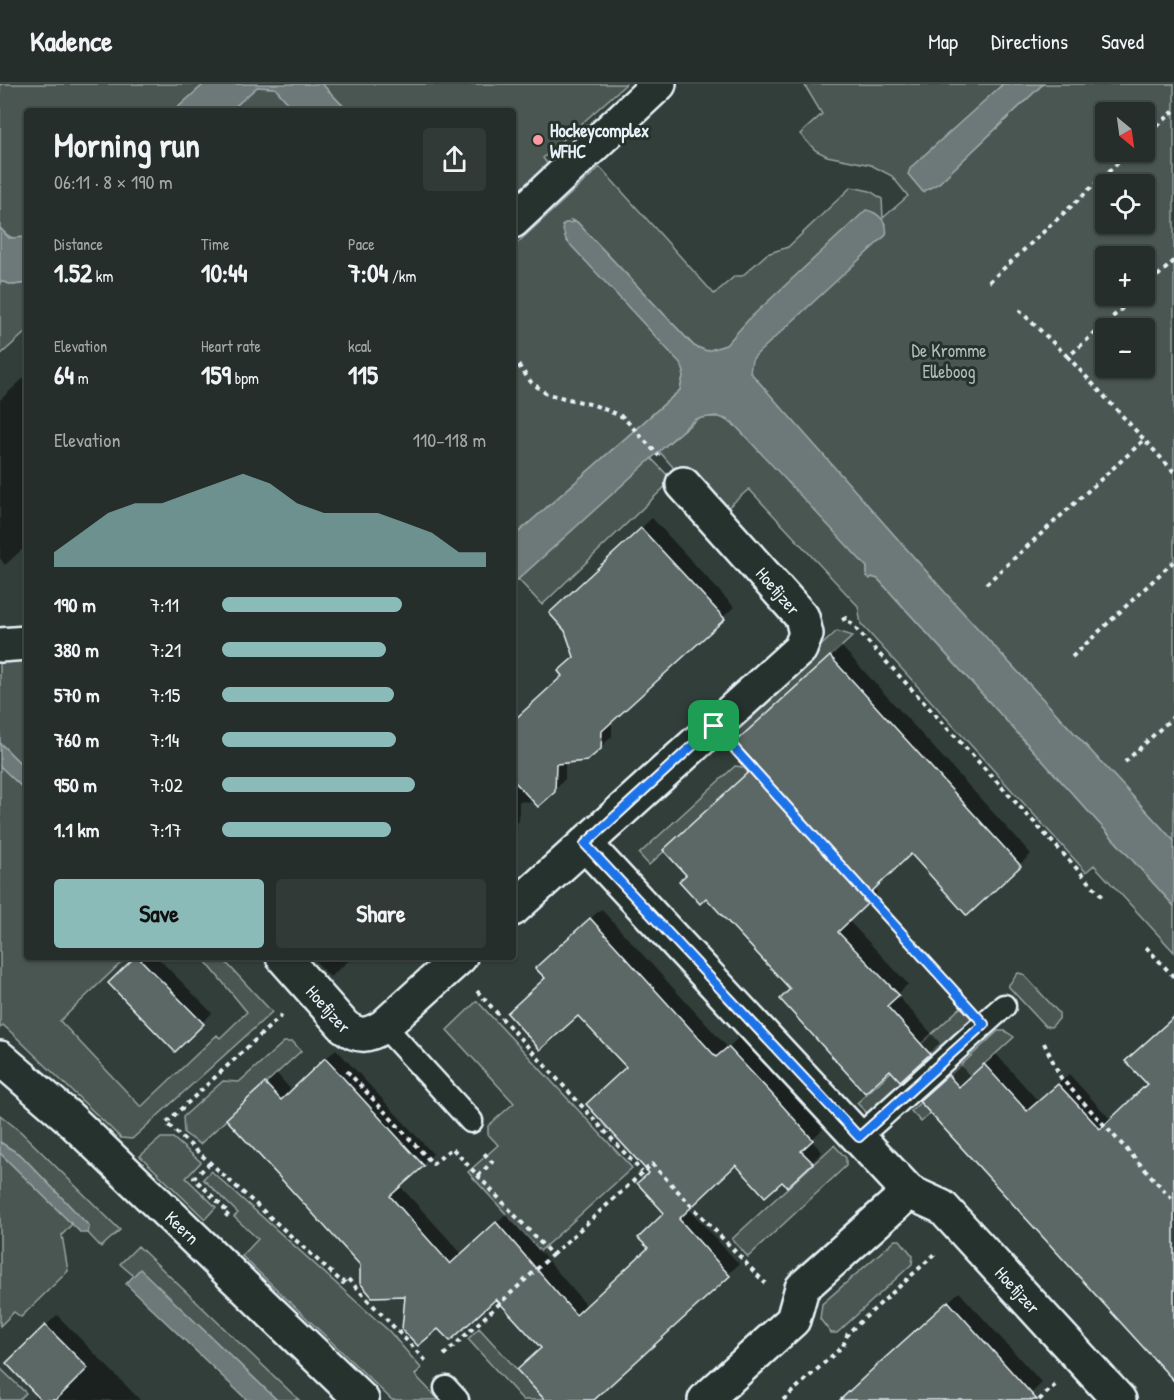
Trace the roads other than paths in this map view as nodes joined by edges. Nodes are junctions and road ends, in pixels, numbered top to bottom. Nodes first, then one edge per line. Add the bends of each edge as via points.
1 (659, 84) edge
2 (516, 218) edge
3 (675, 473) road end
4 (24, 643) edge
5 (0, 645) edge
6 (585, 844) junction
7 (516, 906) edge
8 (286, 960) edge
9 (456, 961) edge
10 (1004, 1006) dead end
11 (384, 1026) junction
12 (0, 1058) edge
13 (471, 1121) dead end
14 (859, 1137) junction
15 (909, 1192) junction
16 (362, 1400) edge
17 (705, 1400) edge
18 (1119, 1400) edge

1 - 2 street
3 - 6 street, Hoefijzer via 802,617 806,634 800,649
4 - 5 street
6 - 7 street, Hoefijzer
6 - 14 street, Hoefijzer
8 - 11 street, Hoefijzer via 355,1035 370,1035
9 - 11 street, Hoefijzer
10 - 14 lane
11 - 13 lane
12 - 16 street, Keern via 67,1116
14 - 15 street, Hoefijzer
15 - 17 street via 802,1288 793,1320
15 - 18 street, Hoefijzer via 942,1207

